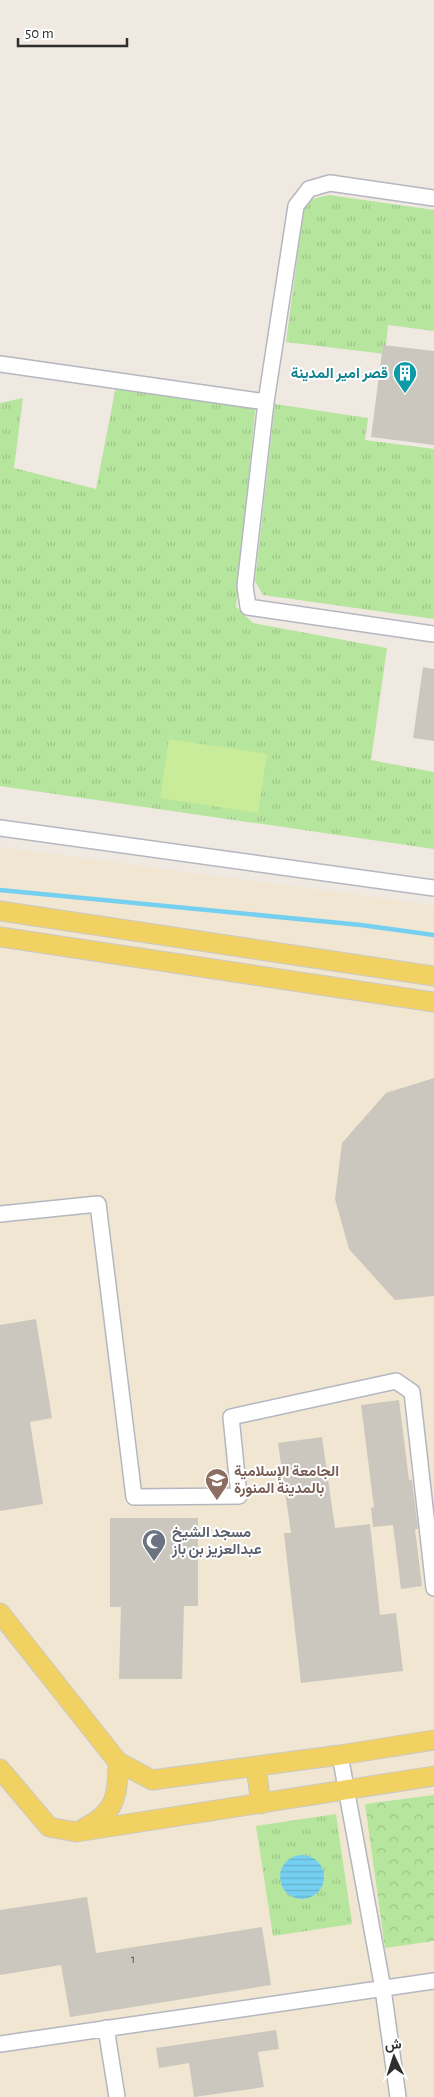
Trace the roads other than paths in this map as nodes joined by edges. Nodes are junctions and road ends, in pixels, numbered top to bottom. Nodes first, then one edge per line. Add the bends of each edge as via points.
1 (434, 198) edge
2 (0, 364) edge
3 (266, 402) junction
4 (434, 634) edge
5 (0, 828) edge
6 (434, 888) edge
7 (0, 911) edge
8 (0, 937) edge
9 (434, 976) edge
10 (434, 1002) edge
11 (0, 1214) edge
12 (434, 1588) edge
13 (0, 1613) edge
14 (434, 1740) edge
15 (340, 1756) junction
16 (118, 1762) junction
17 (256, 1767) junction
18 (0, 1769) edge
19 (434, 1776) edge
20 (347, 1789) junction
21 (262, 1804) junction
22 (76, 1832) junction
23 (434, 1981) edge
24 (383, 1989) junction
25 (106, 2028) junction
26 (0, 2044) edge
27 (394, 2096) edge
28 (117, 2097) edge

1 - 3 street via 330,183 309,189 296,206
2 - 3 street
3 - 4 street via 245,586 248,607
5 - 6 street
7 - 9 main road
8 - 10 main road
11 - 12 street via 98,1204 134,1497 239,1496 231,1417 396,1380 412,1392
13 - 16 main road
14 - 15 main road
15 - 17 main road
15 - 20 street
16 - 17 main road via 152,1780
16 - 22 main road via 113,1803 101,1820
17 - 21 main road
18 - 22 main road via 49,1827
19 - 20 main road
20 - 21 main road
20 - 24 street
21 - 22 main road
23 - 24 street
24 - 25 street
24 - 27 street
25 - 26 street
25 - 28 street

